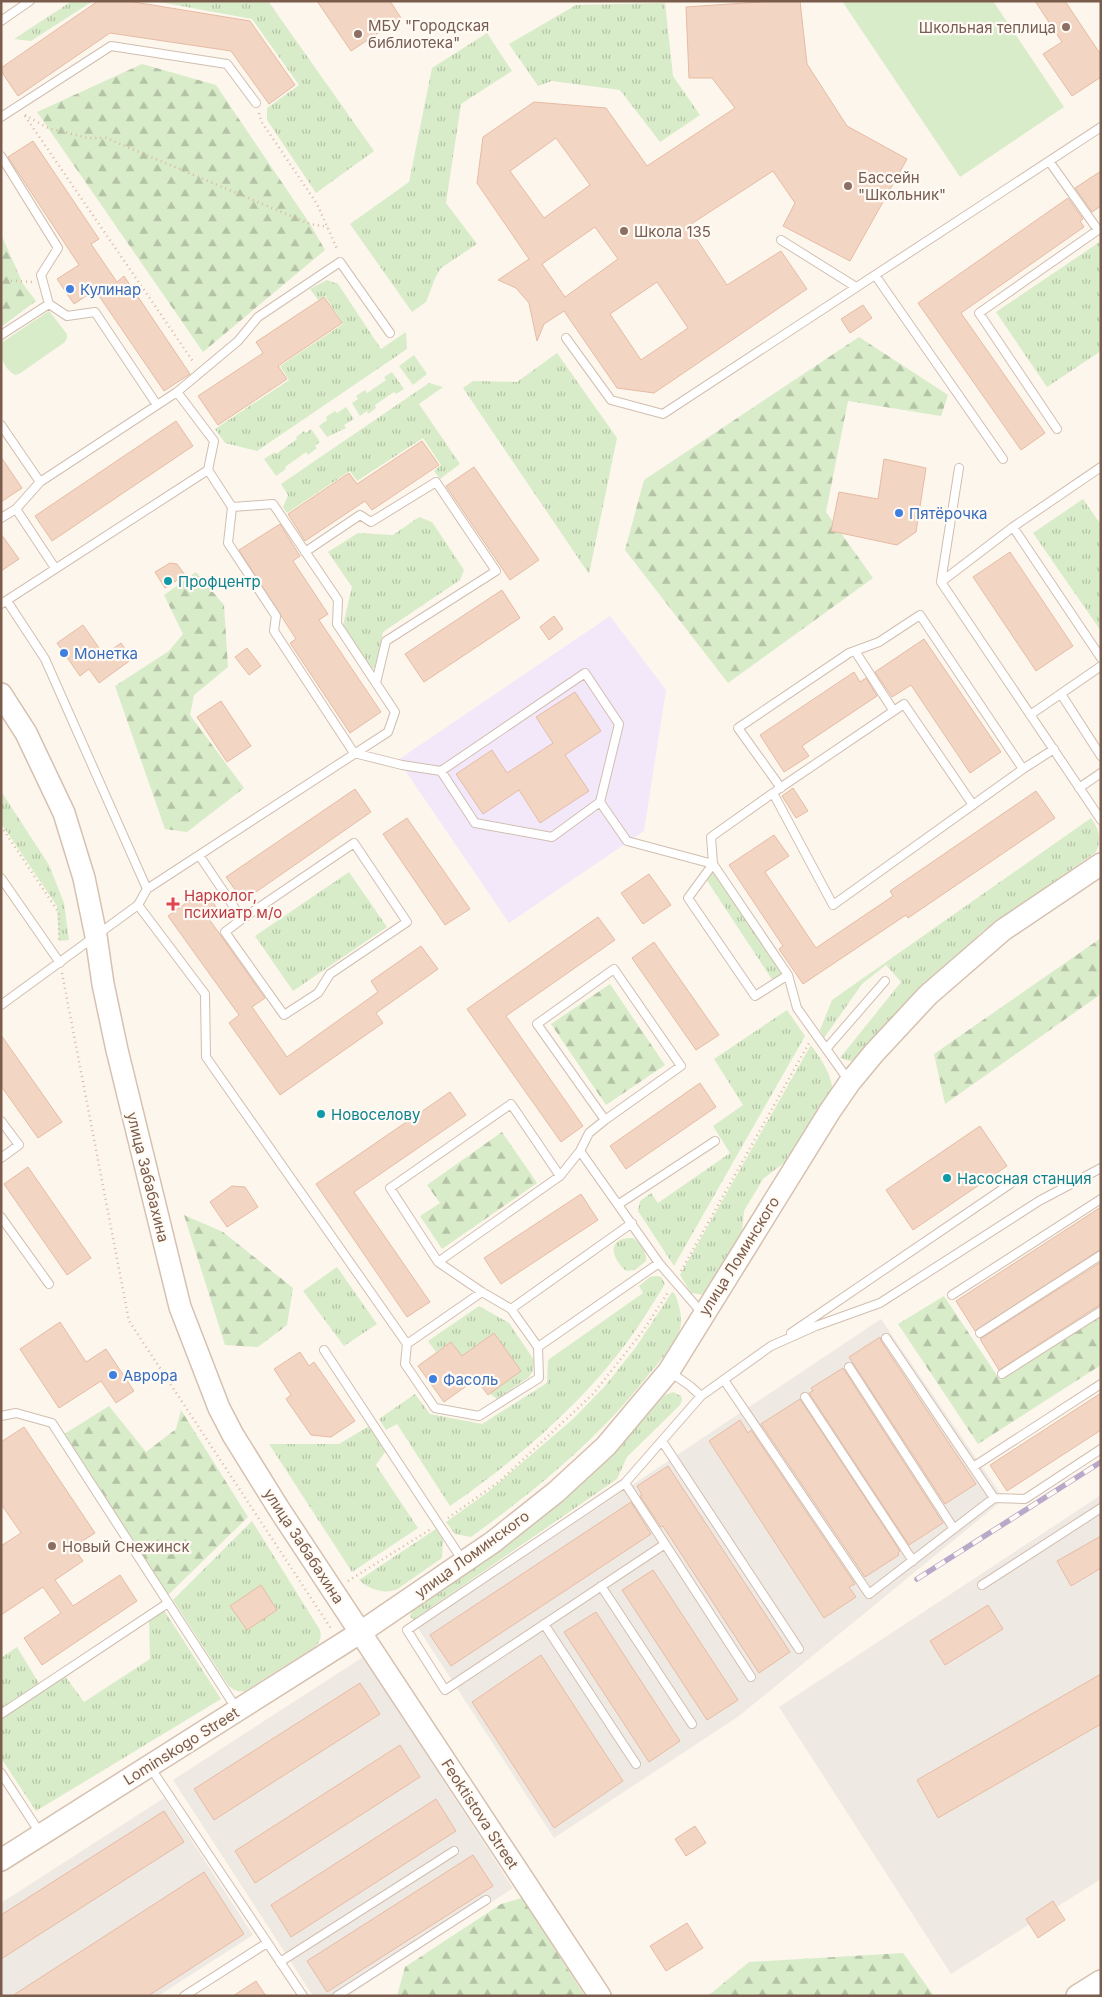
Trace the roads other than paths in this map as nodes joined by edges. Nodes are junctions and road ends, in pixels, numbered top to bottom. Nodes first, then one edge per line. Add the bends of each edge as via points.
1 (30, 1) edge
2 (1, 21) edge
3 (256, 103) road end
4 (1, 117) edge
5 (1101, 127) edge
6 (1, 156) edge
7 (1049, 161) junction
8 (1099, 229) edge
9 (781, 240) dead end
10 (875, 274) junction
11 (856, 287) junction
12 (49, 304) junction
13 (390, 333) dead end
14 (1, 335) edge
15 (566, 338) dead end
16 (177, 392) junction
17 (157, 405) junction
18 (1, 425) edge
19 (1057, 429) dead end
20 (1003, 459) dead end
21 (1101, 467) edge
22 (959, 468) dead end
23 (208, 470) junction
24 (40, 482) junction
25 (232, 507) junction
26 (16, 509) junction
27 (1, 518) edge
28 (1013, 527) junction
29 (305, 552) junction
30 (55, 568) junction
31 (941, 582) junction
32 (4, 602) edge
33 (854, 651) junction
34 (1101, 658) edge
35 (1101, 666) edge
36 (376, 683) junction
37 (1, 694) edge
38 (1061, 694) junction
39 (893, 710) junction
40 (1030, 715) junction
41 (1054, 750) junction
42 (354, 753) junction
43 (1101, 756) edge
44 (1023, 769) junction
45 (441, 770) junction
46 (1101, 773) edge
47 (781, 788) junction
48 (1079, 788) junction
49 (773, 793) junction
50 (600, 802) junction
51 (974, 805) junction
52 (1101, 820) edge
53 (199, 854) junction
54 (713, 864) junction
55 (1101, 864) edge
56 (1, 878) edge
57 (147, 889) junction
58 (138, 905) junction
59 (242, 919) junction
60 (96, 936) junction
61 (60, 963) junction
62 (788, 975) junction
63 (885, 981) dead end
64 (1, 1005) edge
65 (826, 1049) junction
66 (850, 1082) junction
67 (605, 1120) junction
68 (1, 1121) edge
69 (716, 1140) dead end
70 (580, 1151) junction
71 (1, 1158) edge
72 (1101, 1168) edge
73 (560, 1176) junction
74 (1010, 1184) dead end
75 (1101, 1199) edge
76 (619, 1204) junction
77 (1, 1218) edge
78 (632, 1223) junction
79 (1101, 1255) edge
80 (438, 1262) junction
81 (660, 1262) junction
82 (49, 1284) dead end
83 (482, 1292) junction
84 (952, 1295) dead end
85 (511, 1309) junction
86 (1101, 1311) edge
87 (703, 1315) junction
88 (980, 1333) dead end
89 (886, 1338) dead end
90 (407, 1344) junction
91 (771, 1346) junction
92 (538, 1347) junction
93 (324, 1350) dead end
94 (849, 1367) dead end
95 (669, 1370) junction
96 (1002, 1374) dead end
97 (724, 1380) junction
98 (1101, 1384) edge
99 (701, 1396) junction
100 (805, 1397) dead end
101 (1, 1416) edge
102 (662, 1440) junction
103 (1101, 1449) edge
104 (973, 1467) junction
105 (625, 1482) junction
106 (994, 1498) junction
107 (1101, 1508) edge
108 (954, 1529) junction
109 (665, 1544) junction
110 (913, 1561) junction
111 (464, 1562) junction
112 (982, 1585) dead end
113 (601, 1586) junction
114 (168, 1603) junction
115 (544, 1624) junction
116 (361, 1632) junction
117 (799, 1649) dead end
118 (751, 1677) dead end
119 (237, 1710) junction
120 (1, 1714) edge
121 (692, 1724) dead end
122 (636, 1764) dead end
123 (149, 1766) junction
124 (1, 1773) edge
125 (41, 1834) junction
126 (454, 1851) dead end
127 (1, 1860) edge
128 (486, 1900) dead end
129 (268, 1943) junction
130 (280, 1962) junction
131 (1101, 1981) edge
132 (184, 1996) edge
133 (303, 1996) edge
134 (337, 1996) edge
135 (600, 1996) edge
136 (1077, 1996) edge

1 - 2 lane
3 - 4 lane via 226,64 111,46
5 - 7 lane
6 - 12 lane via 58,248 41,274
7 - 8 lane
7 - 10 lane
8 - 19 lane via 978,313
9 - 11 lane
10 - 11 lane
10 - 20 lane
11 - 15 lane via 663,414 611,400
12 - 14 lane
12 - 17 lane via 67,316 95,312
13 - 16 lane via 340,262 258,317 238,341
16 - 17 lane
16 - 23 lane via 214,441
17 - 24 lane
18 - 24 lane
21 - 28 lane
22 - 31 lane
23 - 25 lane
23 - 30 lane
24 - 26 lane
25 - 29 lane via 272,504
25 - 42 lane via 228,543 276,616 274,631
26 - 27 lane
26 - 30 lane
28 - 31 lane
28 - 34 lane
29 - 36 lane via 338,600 337,624
29 - 36 lane via 360,515 371,522 436,482 496,572 386,642
30 - 32 lane
31 - 40 lane
32 - 57 lane via 45,658
33 - 39 lane
33 - 44 lane via 878,642 920,615
33 - 47 lane via 738,728
35 - 38 lane
36 - 42 lane via 395,712 388,732
37 - 60 street, улица Забабахина via 26,733 64,813 84,878
38 - 40 lane
38 - 43 lane
39 - 47 lane
39 - 51 lane via 904,704
40 - 41 lane
41 - 44 lane
41 - 48 lane
42 - 45 lane via 402,765
42 - 53 lane
44 - 51 lane
45 - 50 lane via 476,823 552,837
45 - 50 lane via 585,673 618,724
46 - 48 lane
47 - 49 lane
48 - 52 lane
49 - 51 lane via 833,905
49 - 54 lane via 711,837
50 - 54 lane via 627,841
53 - 57 lane
53 - 59 lane
54 - 62 lane
54 - 62 lane via 688,898 755,996
55 - 66 street, улица Ломинского via 1003,930 928,995
56 - 61 lane
57 - 58 lane
58 - 60 lane
58 - 90 lane via 205,994 206,1057
59 - 59 lane via 225,932 284,1015 318,993 330,974 407,922 354,843
60 - 61 lane
60 - 116 street, улица Забабахина via 117,1050 180,1307 209,1384 232,1435
61 - 64 lane
62 - 65 lane via 797,1008
63 - 65 lane
65 - 66 lane
66 - 87 street, улица Ломинского
67 - 67 lane via 682,1066 614,969 537,1024
67 - 70 lane via 589,1132
68 - 71 lane via 19,1145
69 - 76 lane
70 - 73 lane
70 - 76 lane
72 - 91 lane via 1039,1201 880,1303
73 - 80 lane
73 - 80 lane via 511,1104 390,1188
74 - 91 lane
75 - 84 lane
76 - 78 lane
77 - 82 lane
78 - 81 lane
78 - 85 lane
79 - 88 lane
80 - 83 lane
81 - 87 lane
81 - 92 lane
83 - 85 lane
83 - 90 lane
85 - 92 lane
86 - 96 lane
87 - 95 street, улица Ломинского
89 - 104 lane
90 - 92 lane via 405,1364 435,1408 480,1416 540,1378
91 - 97 lane
93 - 111 lane
94 - 108 lane
95 - 99 lane
95 - 111 street, улица Ломинского via 606,1446 556,1492
97 - 99 lane
97 - 110 lane via 869,1594
98 - 104 lane
99 - 102 lane
100 - 110 lane
101 - 114 lane via 16,1413 52,1423
102 - 105 lane
102 - 117 lane
103 - 106 lane via 1025,1499
104 - 106 lane
105 - 109 lane
105 - 115 lane via 407,1630 445,1690
106 - 108 lane
107 - 112 lane
108 - 110 lane
109 - 113 lane
109 - 118 lane
111 - 116 street, улица Ломинского
113 - 115 lane
113 - 121 lane
114 - 119 lane
114 - 120 lane
115 - 122 lane
116 - 119 street, Lominskogo Street
116 - 135 street, Feoktistova Street
119 - 123 street, Lominskogo Street
123 - 125 street, Lominskogo Street
123 - 129 lane
124 - 125 lane
125 - 127 street, Lominskogo Street
126 - 130 lane
128 - 134 lane
129 - 130 lane
129 - 132 lane
130 - 133 lane
131 - 136 street

